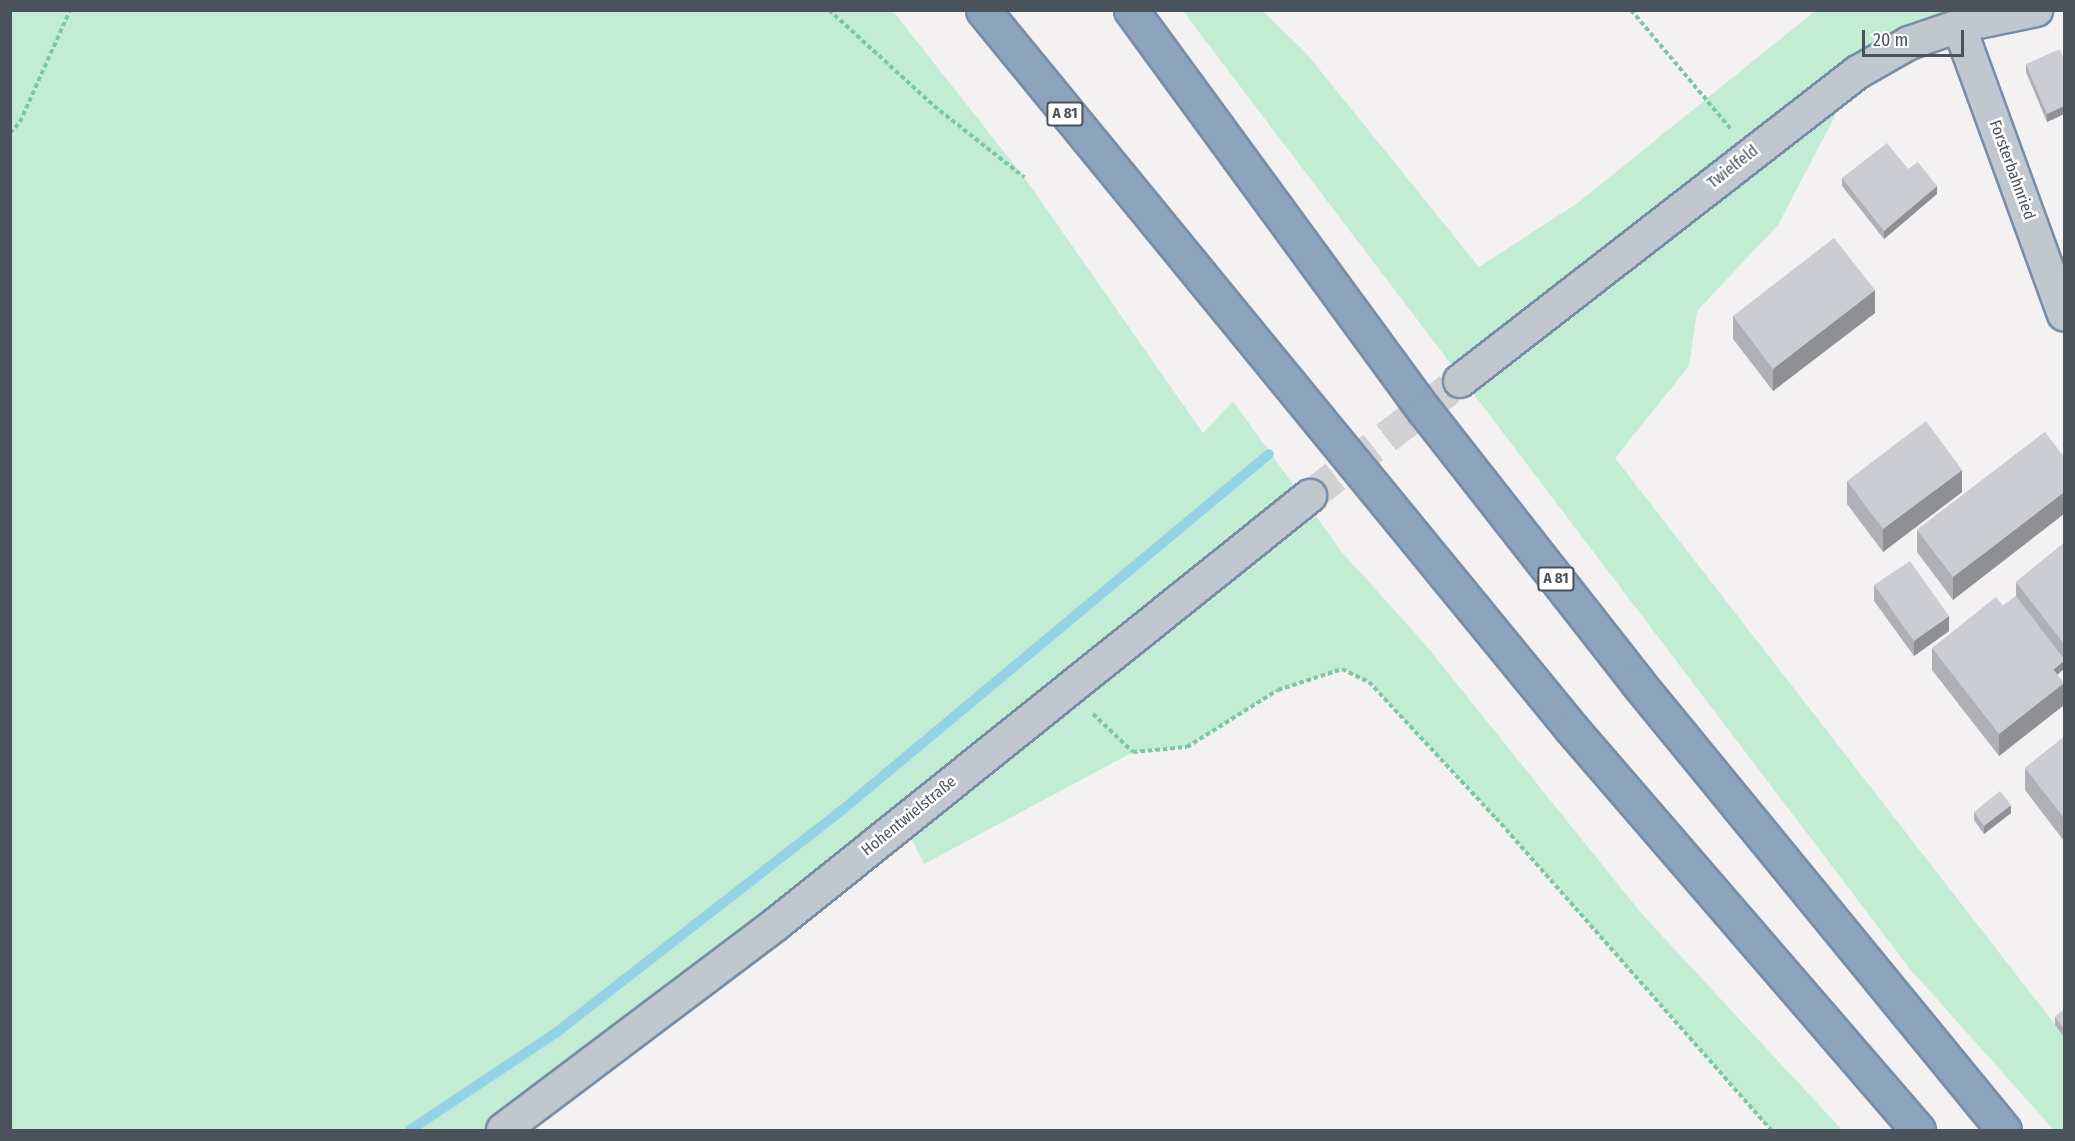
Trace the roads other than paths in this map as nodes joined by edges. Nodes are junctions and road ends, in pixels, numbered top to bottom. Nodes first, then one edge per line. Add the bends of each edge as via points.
1 (982, 10) edge
2 (1131, 10) edge
3 (2036, 10) edge
4 (1959, 26) junction
5 (2064, 315) edge
6 (1460, 381) tunnel mouth
7 (1310, 496) tunnel mouth
8 (503, 1131) edge
9 (1918, 1131) edge
10 (2004, 1131) edge

1 - 9 highway, A 81 via 1556,711
2 - 10 highway, A 81 via 1438,428 1659,710
3 - 4 street, Twielfeld
4 - 5 street, Forsterbahnried
4 - 6 street, Twielfeld via 1909,44 1858,72
7 - 8 street, Hohentwielstraße via 775,925

